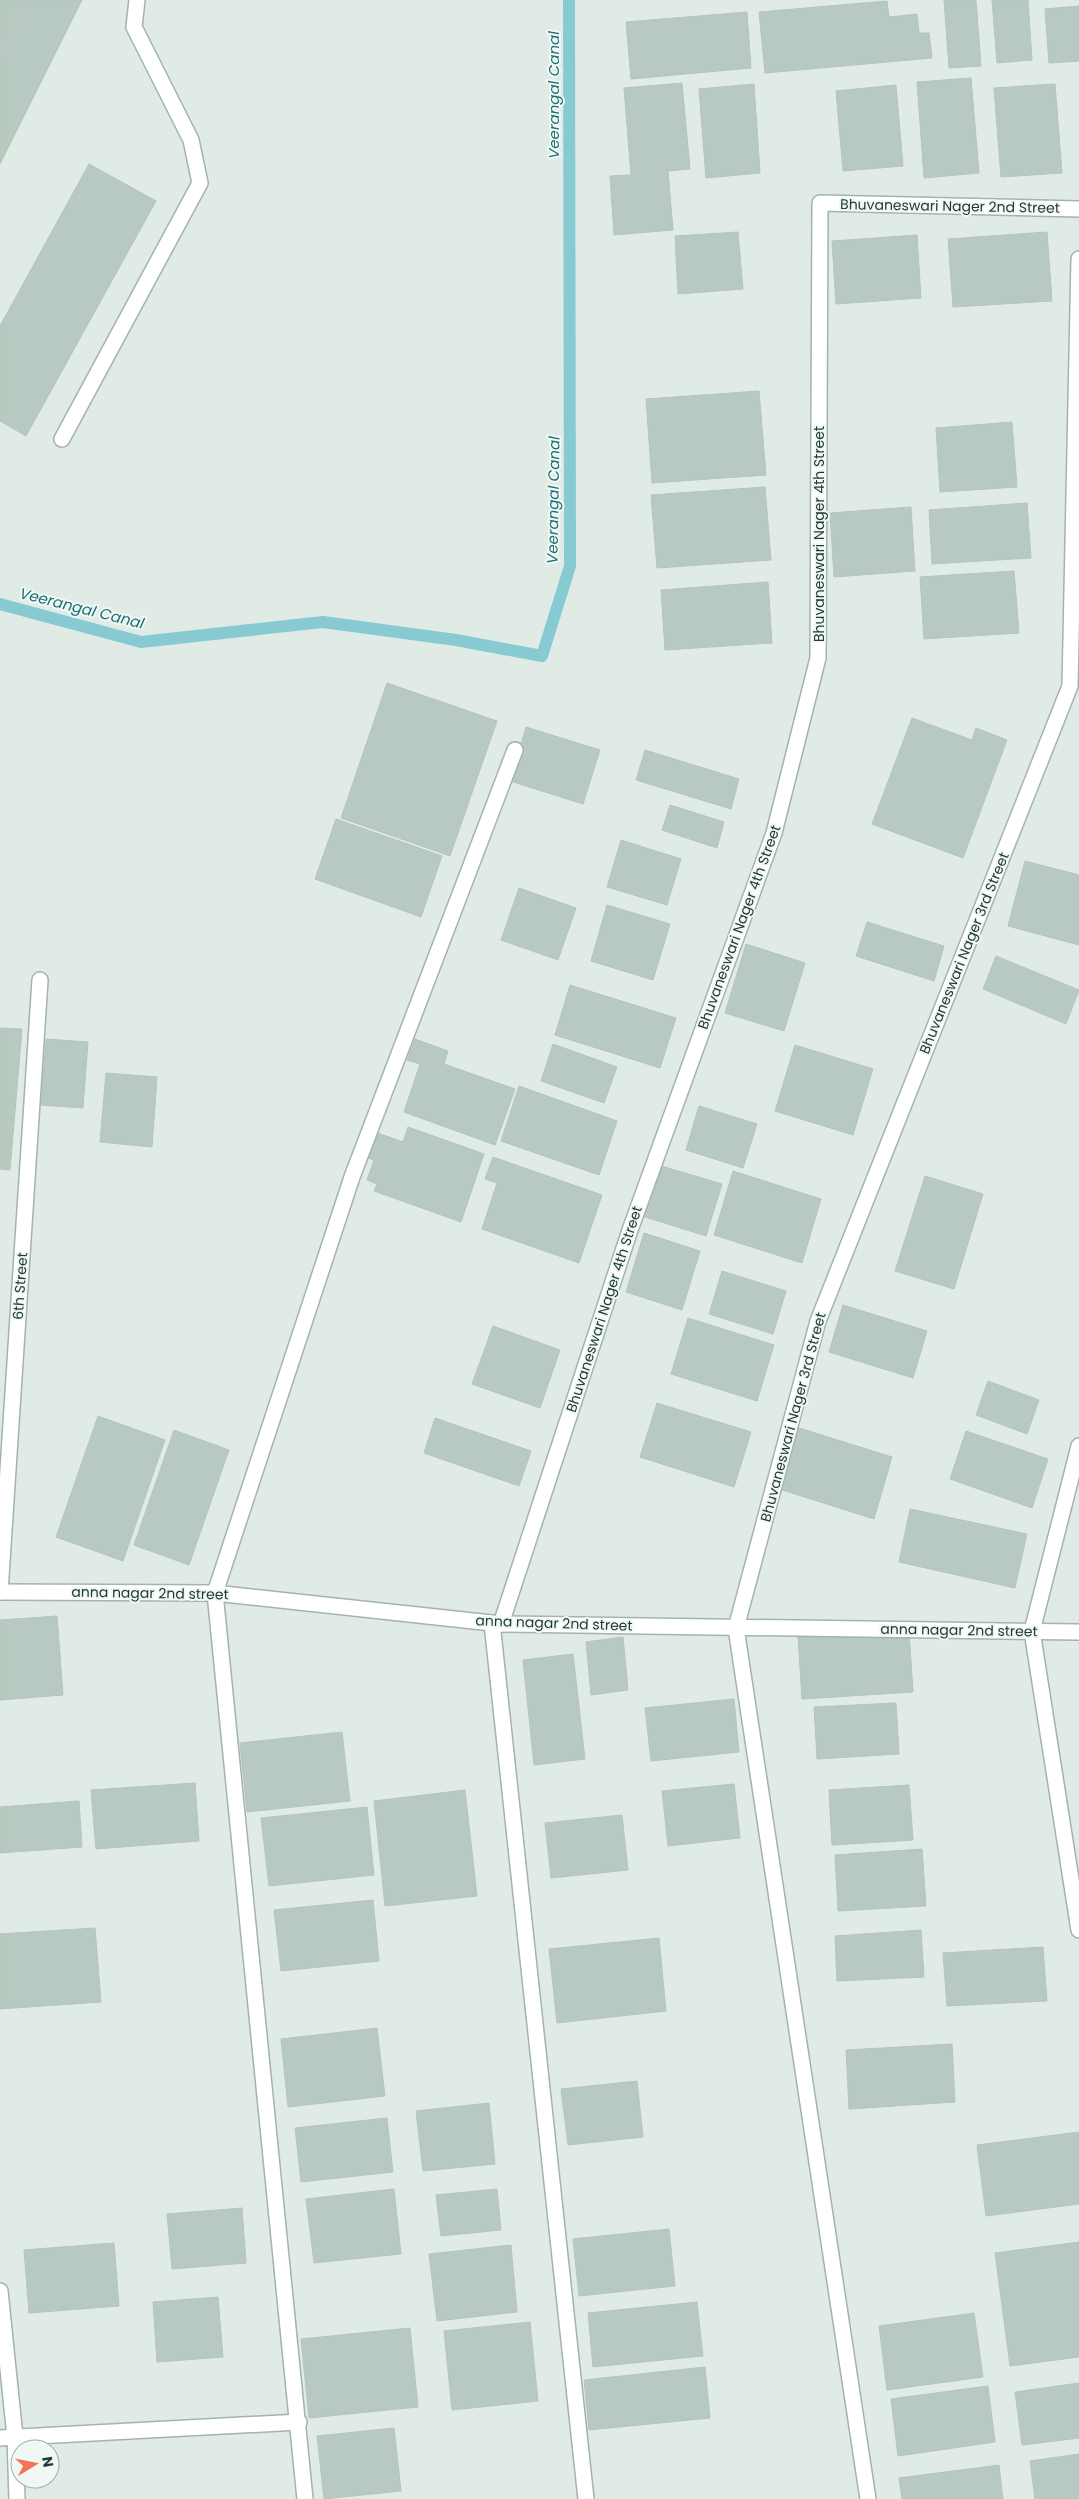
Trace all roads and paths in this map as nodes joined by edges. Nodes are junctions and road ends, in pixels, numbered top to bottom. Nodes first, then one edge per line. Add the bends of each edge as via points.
1 (137, 0) edge
2 (820, 202) joint
3 (1079, 209) edge
4 (1079, 259) edge
5 (62, 439) dead end
6 (515, 750) dead end
7 (40, 980) dead end
8 (1079, 1446) edge
9 (0, 1592) edge
10 (215, 1592) junction
11 (497, 1624) junction
12 (736, 1628) junction
13 (1032, 1631) junction
14 (1079, 1632) edge
15 (1079, 1930) edge
16 (0, 2292) edge
17 (299, 2422) junction
18 (7, 2438) edge
19 (17, 2499) edge
20 (305, 2499) edge
21 (586, 2499) edge
22 (868, 2499) edge

1 - 5 street via 134,27 191,140 200,183
2 - 3 street, Bhuvaneswari Nager 2nd Street
2 - 11 street, Bhuvaneswari Nager 4th Street via 818,658 774,833 630,1230
4 - 12 street, Bhuvaneswari Nager 3rd Street via 1070,686 818,1320
6 - 10 street via 352,1177
7 - 9 street, 6th Street
8 - 13 street
9 - 10 street, anna nagar 2nd street
10 - 11 street, anna nagar 2nd street
10 - 17 street
11 - 12 street, anna nagar 2nd street
11 - 21 street
12 - 13 street, anna nagar 2nd street
12 - 22 street
13 - 14 street, anna nagar 2nd street
13 - 15 street
16 - 18 street
17 - 18 street
17 - 20 street
18 - 19 street

